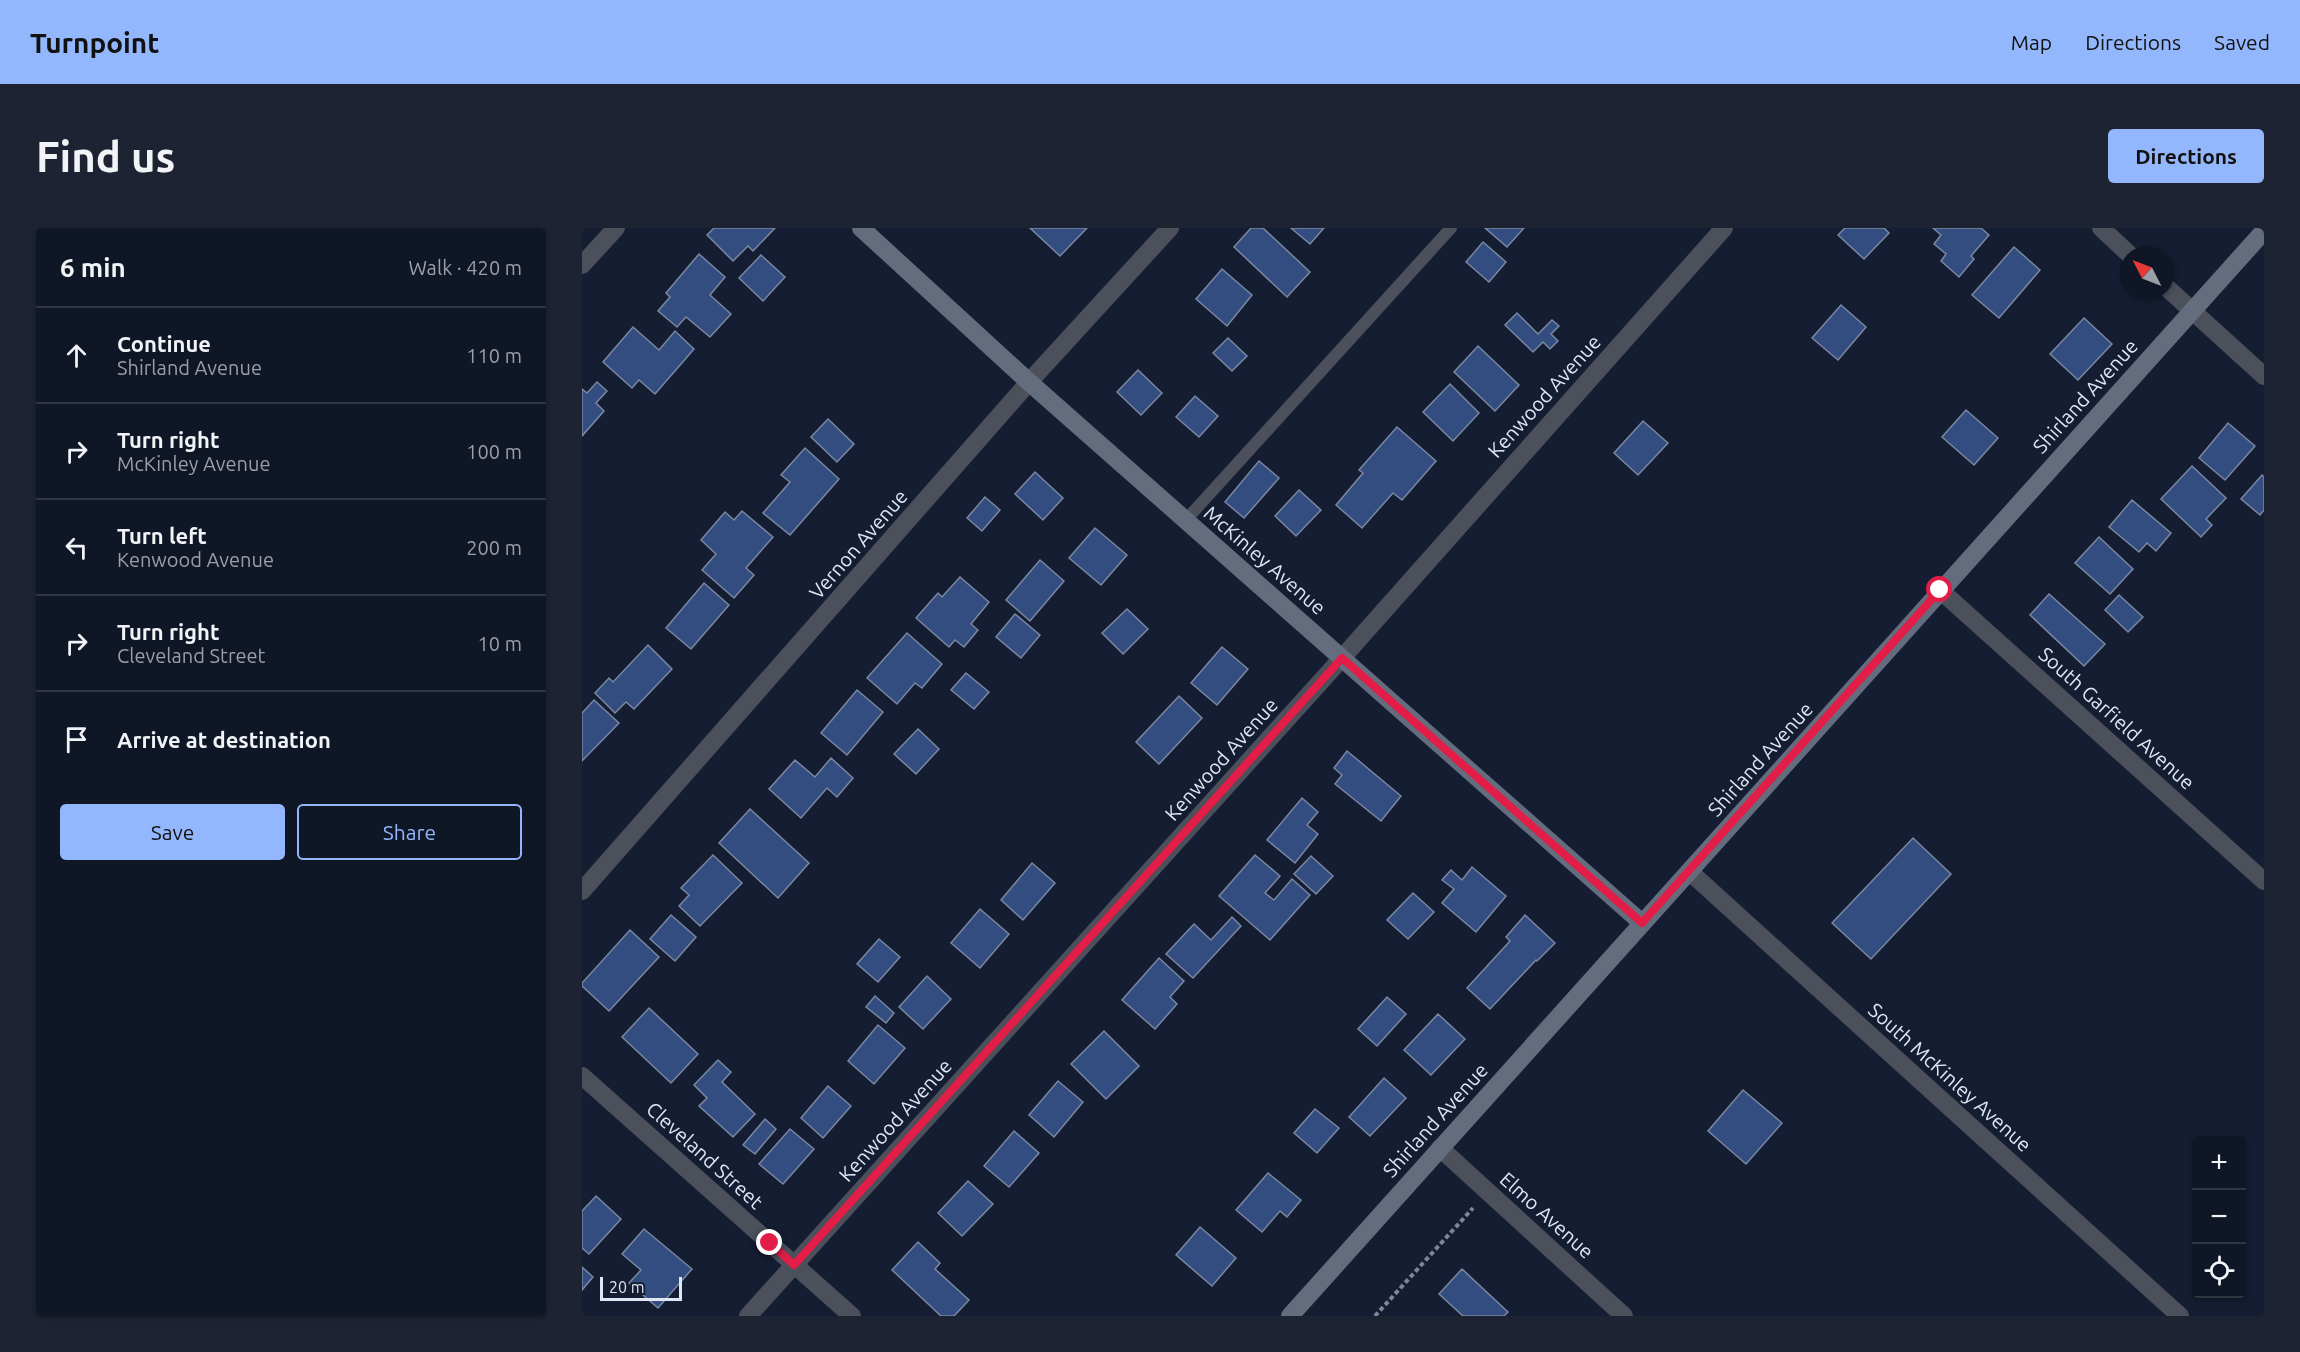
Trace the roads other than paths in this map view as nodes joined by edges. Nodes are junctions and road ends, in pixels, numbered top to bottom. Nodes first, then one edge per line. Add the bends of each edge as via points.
1 (616, 228) edge
2 (861, 228) edge
3 (1170, 228) edge
4 (1451, 228) edge
5 (1724, 228) edge
6 (2101, 228) edge
7 (2264, 231) edge
8 (2120, 246) edge
9 (582, 265) edge
10 (2174, 294) edge
11 (2192, 311) junction
12 (2264, 376) edge
13 (1029, 382) junction
14 (1185, 521) junction
15 (1940, 590) junction
16 (1342, 658) junction
17 (1690, 872) junction
18 (2264, 881) edge
19 (582, 891) edge
20 (1642, 923) junction
21 (582, 1076) edge
22 (1440, 1148) junction
23 (794, 1265) junction
24 (748, 1316) edge
25 (852, 1316) edge
26 (1290, 1316) edge
27 (1624, 1316) edge
28 (2180, 1316) edge

1 - 9 street
2 - 13 street, McKinley Avenue
3 - 13 street, Vernon Avenue
4 - 14 lane
5 - 16 street, Kenwood Avenue
6 - 8 street
7 - 11 street, Shirland Avenue
10 - 11 street
11 - 12 street
11 - 15 street, Shirland Avenue
13 - 14 street, McKinley Avenue
13 - 19 street, Vernon Avenue
14 - 16 street, McKinley Avenue
15 - 17 street, Shirland Avenue
15 - 18 street, South Garfield Avenue
16 - 20 street, McKinley Avenue
16 - 23 street, Kenwood Avenue
17 - 20 street, Shirland Avenue
17 - 28 street, South McKinley Avenue
20 - 22 street, Shirland Avenue
21 - 23 street, Cleveland Street
22 - 26 street, Shirland Avenue
22 - 27 street, Elmo Avenue
23 - 24 street, Kenwood Avenue
23 - 25 street, Cleveland Street

